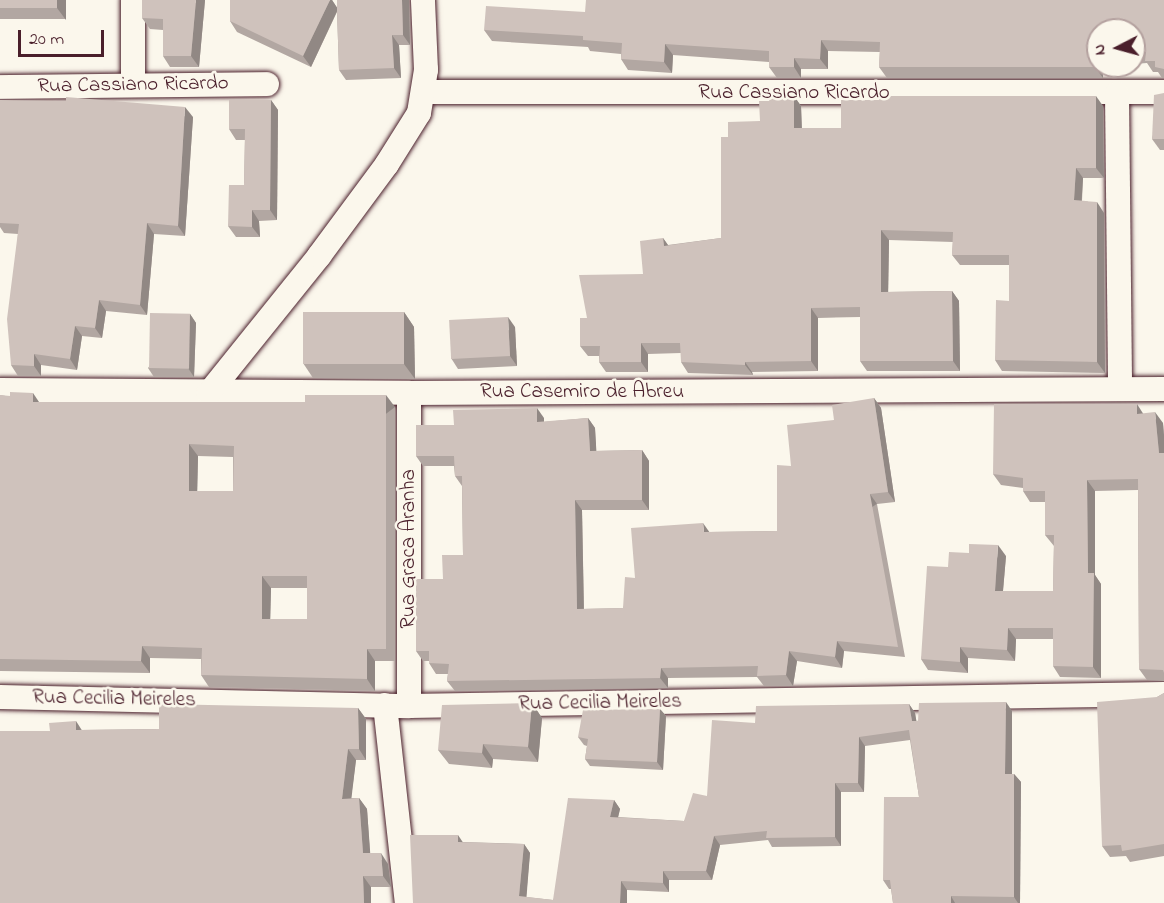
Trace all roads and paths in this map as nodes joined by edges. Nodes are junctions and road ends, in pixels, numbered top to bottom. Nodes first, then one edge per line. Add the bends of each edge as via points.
1 (133, 0) edge
2 (423, 0) edge
3 (267, 84) dead end
4 (133, 85) junction
5 (0, 87) edge
6 (425, 92) junction
7 (1164, 92) edge
8 (1116, 94) junction
9 (1120, 388) junction
10 (1164, 389) edge
11 (0, 390) edge
12 (209, 393) junction
13 (409, 393) junction
14 (1164, 694) edge
15 (0, 697) edge
16 (397, 705) junction
17 (407, 903) edge

1 - 4 street
2 - 6 street
3 - 4 street, Rua Cassiano Ricardo
4 - 5 street, Rua Cassiano Ricardo
6 - 8 street, Rua Cassiano Ricardo
6 - 12 street via 419,113 387,164
7 - 8 street, Rua Cassiano Ricardo
8 - 9 street
9 - 10 street, Rua Casemiro de Abreu
9 - 13 street, Rua Casemiro de Abreu
11 - 12 street, Rua Casemiro de Abreu
12 - 13 street, Rua Casemiro de Abreu
13 - 16 street, Rua Graca Aranha
14 - 16 street, Rua Cecilia Meireles
15 - 16 street, Rua Cecilia Meireles
16 - 17 street, Rua Graca Aranha

